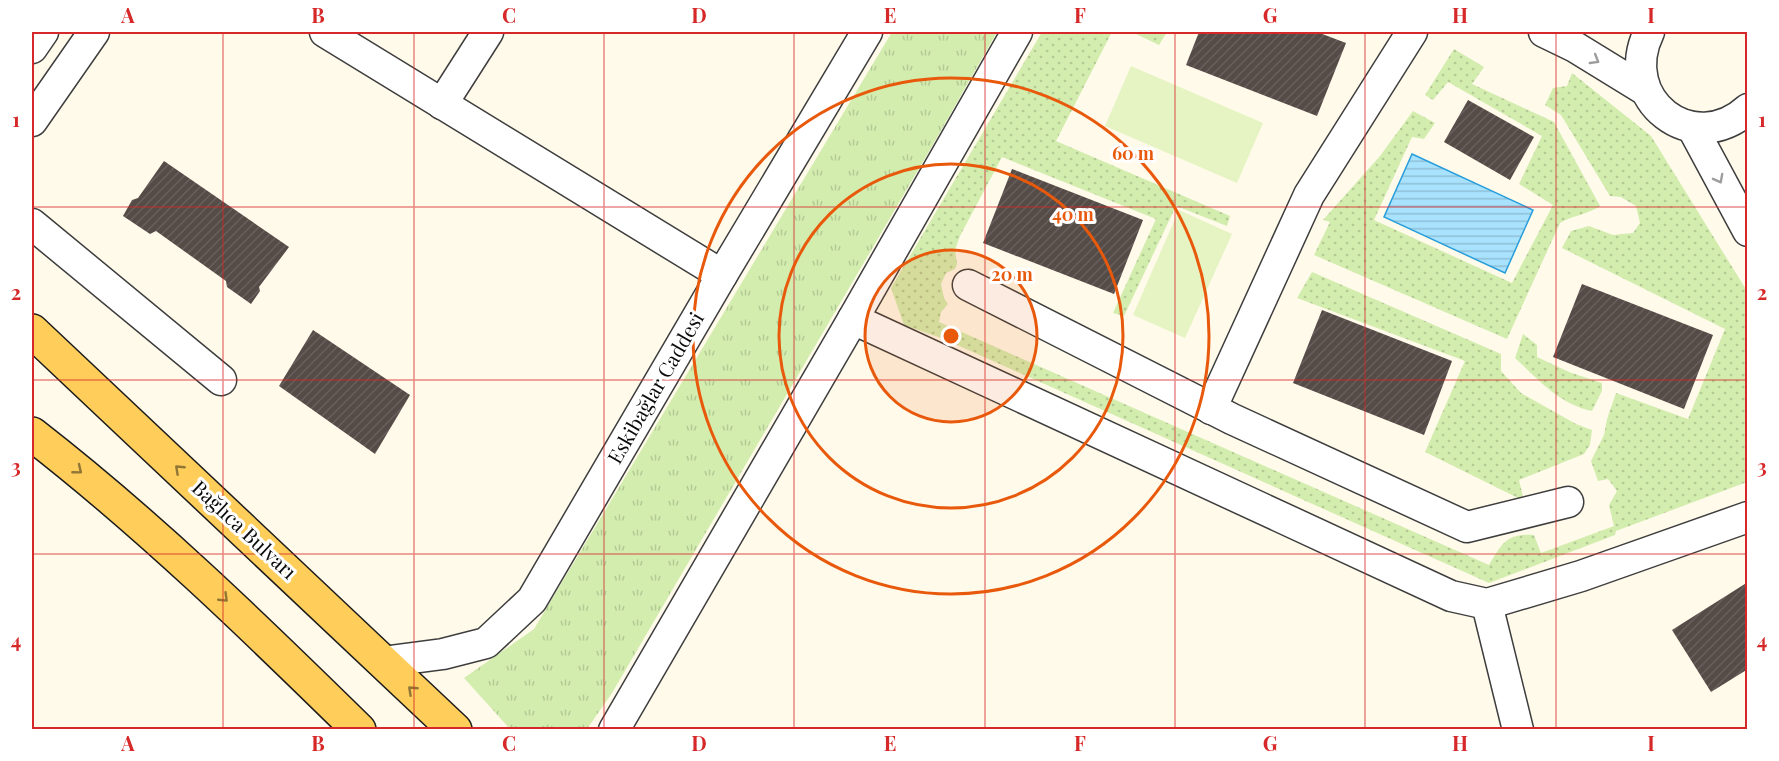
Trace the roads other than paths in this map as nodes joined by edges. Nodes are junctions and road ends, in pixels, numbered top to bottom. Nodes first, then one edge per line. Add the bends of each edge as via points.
1 (43, 32) edge
2 (94, 32) edge
3 (325, 32) edge
4 (488, 32) edge
5 (867, 32) edge
6 (1017, 32) edge
7 (1412, 32) edge
8 (1544, 32) edge
9 (1649, 32) edge
10 (32, 48) edge
11 (1645, 90) junction
12 (442, 104) junction
13 (1748, 109) edge
14 (32, 121) edge
15 (1692, 127) junction
16 (32, 224) edge
17 (1748, 231) edge
18 (722, 275) junction
19 (968, 285) dead end
20 (853, 319) junction
21 (32, 331) edge
22 (221, 380) dead end
23 (1212, 409) junction
24 (32, 434) edge
25 (1568, 502) dead end
26 (1748, 517) edge
27 (1487, 604) junction
28 (382, 662) junction
29 (359, 729) edge
30 (455, 729) edge
31 (614, 729) edge
32 (1518, 729) edge

1 - 10 street
2 - 14 street
3 - 12 street
4 - 12 street
5 - 18 street, Eskibağlar Caddesi
6 - 20 street
7 - 23 street via 1309,195
8 -> 11 street
9 - 11 street via 1642,46 1640,68
11 - 15 street via 1656,107 1672,120
12 - 18 street
13 - 15 street via 1724,124
15 -> 17 street
16 - 22 street
18 - 28 street, Eskibağlar Caddesi via 532,600 486,643 443,654
19 - 23 street
20 - 27 street via 1451,596
20 - 31 street
28 -> 21 main road, Bağlıca Bulvarı
23 - 25 street via 1467,527
24 -> 29 main road via 217,591
26 - 27 street via 1581,576
27 - 32 street
30 -> 28 main road, Bağlıca Bulvarı

